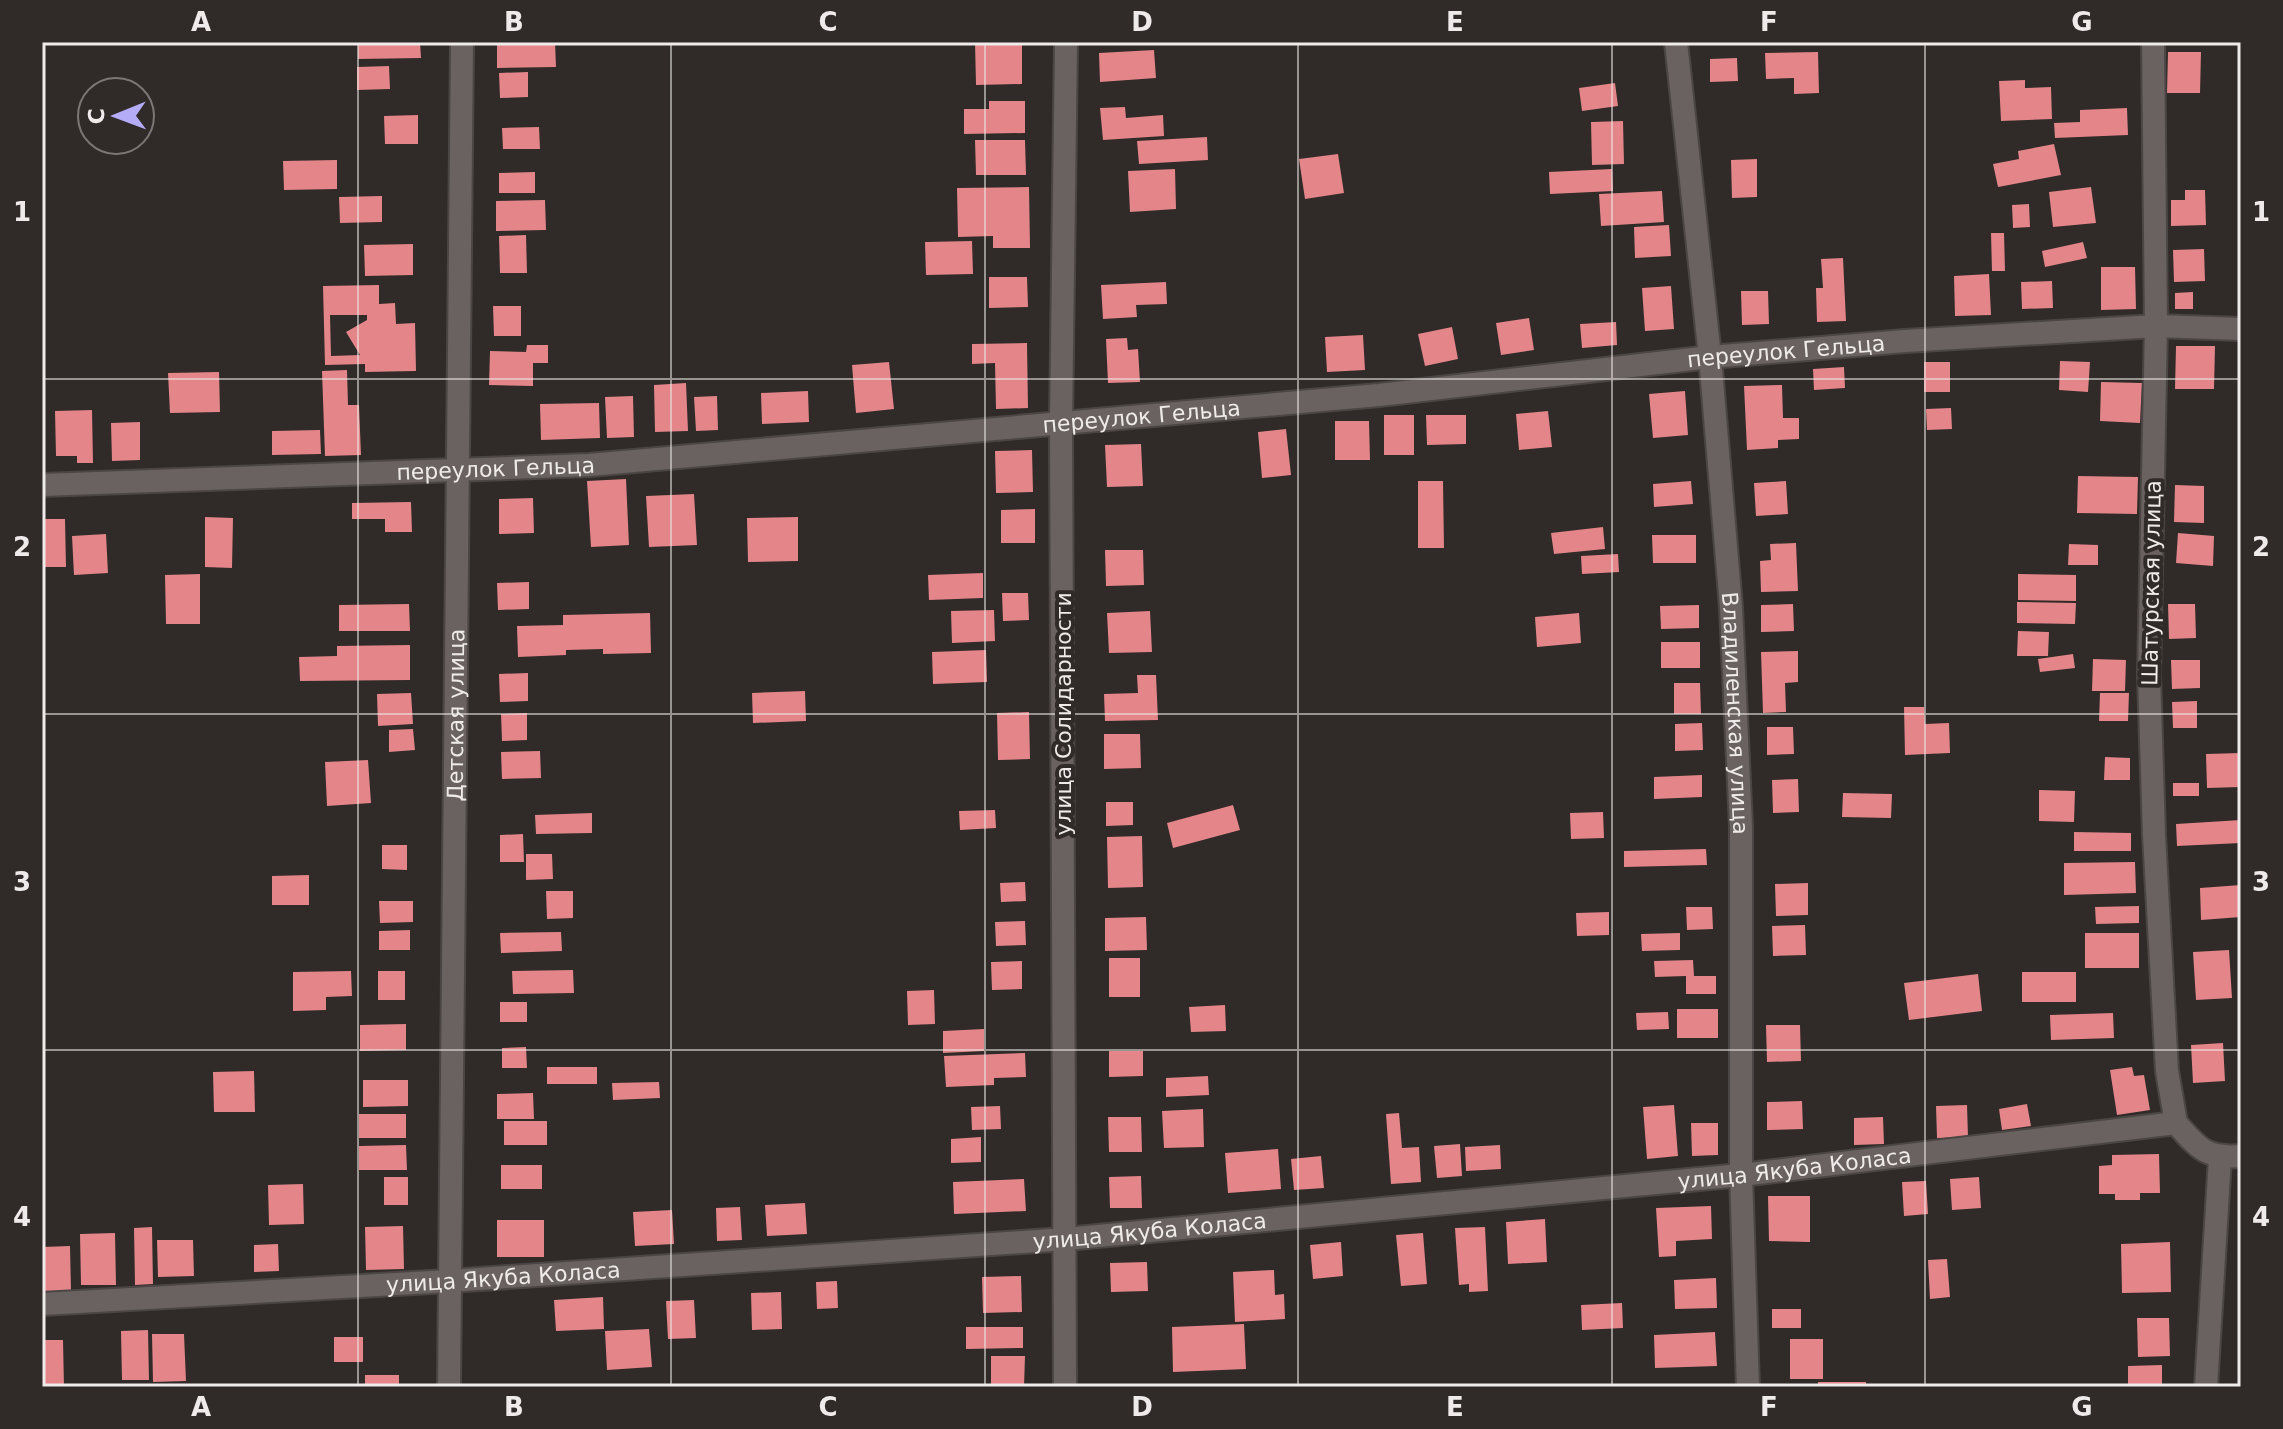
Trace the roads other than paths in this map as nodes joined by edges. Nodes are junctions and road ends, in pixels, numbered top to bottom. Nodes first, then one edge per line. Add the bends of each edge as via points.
1 (462, 42) edge
2 (1066, 42) edge
3 (1676, 42) edge
4 (2153, 42) edge
5 (2156, 326) junction
6 (2241, 329) edge
7 (1710, 357) junction
8 (1061, 423) junction
9 (459, 469) junction
10 (42, 485) edge
11 (2176, 1123) junction
12 (2230, 1157) edge
13 (1741, 1175) junction
14 (1066, 1239) junction
15 (449, 1281) junction
16 (42, 1304) edge
17 (449, 1387) edge
18 (1065, 1387) edge
19 (1748, 1387) edge
20 (2206, 1387) edge

1 - 9 street, Детская улица
2 - 8 street, улица Солидарности
3 - 7 street, Владиленская улица
4 - 5 street, Шатурская улица
5 - 6 street, переулок Гельца
5 - 7 street, переулок Гельца
5 - 11 street, Шатурская улица via 2150,707 2166,1055
7 - 8 street, переулок Гельца via 1379,395
7 - 13 street, Владиленская улица via 1731,607 1741,827
8 - 9 street, переулок Гельца via 589,465
8 - 14 street, улица Солидарности
9 - 10 street, переулок Гельца
9 - 15 street, Детская улица
11 - 12 street via 2197,1146
11 - 13 street, улица Якуба Коласа
12 - 20 street
13 - 14 street, улица Якуба Коласа
13 - 19 street, Владиленская улица
14 - 15 street, улица Якуба Коласа
14 - 18 street, улица Солидарности
15 - 16 street, улица Якуба Коласа
15 - 17 street, Детская улица

